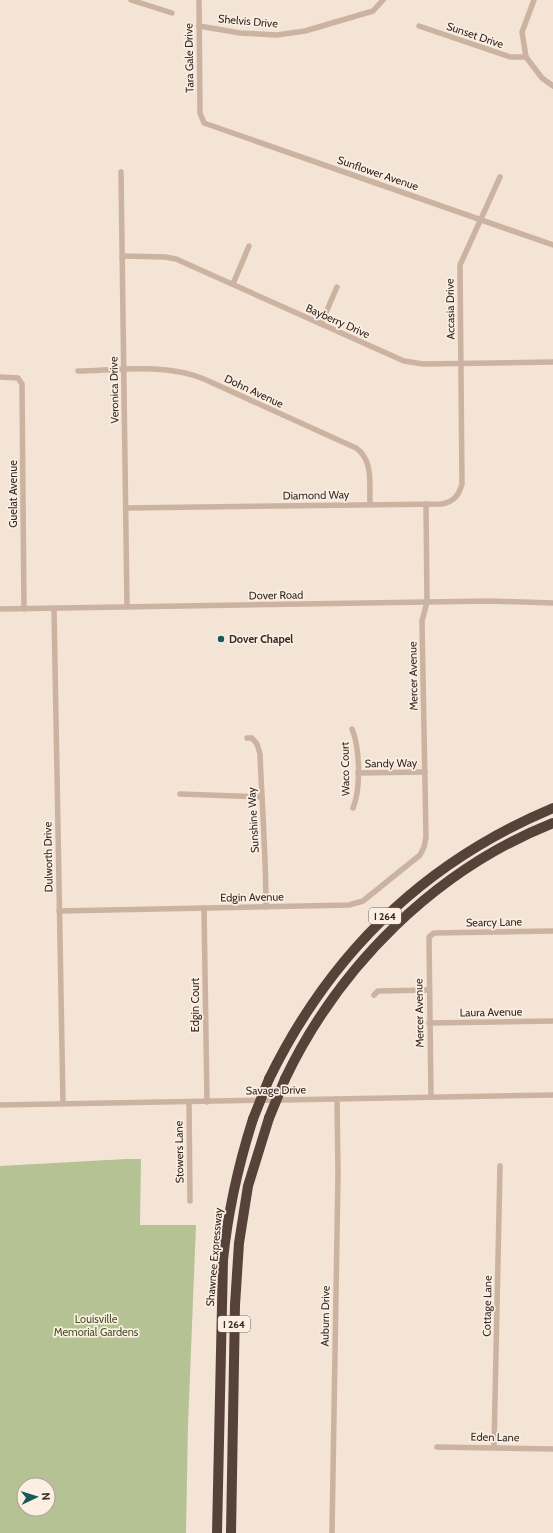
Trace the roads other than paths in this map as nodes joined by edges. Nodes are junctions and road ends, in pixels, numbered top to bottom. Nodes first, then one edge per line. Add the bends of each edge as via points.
1 (131, 0) edge
2 (199, 0) edge
3 (383, 0) edge
4 (534, 0) edge
5 (172, 13) dead end
6 (199, 26) junction
7 (420, 26) dead end
8 (526, 57) junction
9 (553, 86) edge
10 (200, 115) joint
11 (121, 172) dead end
12 (500, 177) dead end
13 (480, 220) junction
14 (553, 245) edge
15 (249, 246) dead end
16 (122, 256) junction
17 (233, 284) junction
18 (338, 287) dead end
19 (321, 324) junction
20 (553, 362) edge
21 (460, 363) junction
22 (124, 370) junction
23 (78, 371) dead end
24 (0, 377) edge
25 (462, 449) joint
26 (370, 504) junction
27 (426, 504) junction
28 (126, 508) junction
29 (427, 602) junction
30 (553, 603) edge
31 (127, 607) junction
32 (0, 609) edge
33 (24, 609) junction
34 (54, 609) junction
35 (352, 729) dead end
36 (247, 738) dead end
37 (425, 772) junction
38 (358, 773) junction
39 (180, 794) dead end
40 (262, 797) junction
41 (353, 808) dead end
42 (553, 808) edge
43 (553, 823) edge
44 (424, 849) joint
45 (266, 907) junction
46 (204, 908) junction
47 (59, 910) junction
48 (553, 931) edge
49 (436, 933) joint
50 (429, 990) junction
51 (374, 995) dead end
52 (553, 1021) edge
53 (429, 1023) junction
54 (553, 1095) edge
55 (431, 1097) junction
56 (337, 1099) junction
57 (189, 1102) junction
58 (207, 1102) junction
59 (63, 1104) junction
60 (0, 1105) edge
61 (500, 1166) dead end
62 (190, 1201) dead end
63 (437, 1447) dead end
64 (494, 1447) junction
65 (553, 1448) edge
66 (216, 1533) edge
67 (231, 1533) edge
68 (332, 1533) edge

1 - 5 street
2 - 6 street, Tara Gale Drive
3 - 6 street, Shelvis Drive via 373,11 305,31 276,35 240,33
4 - 8 street via 522,32
6 - 10 street, Tara Gale Drive
7 - 8 street, Sunset Drive via 510,57
8 - 9 street via 542,78
10 - 13 street, Sunflower Avenue via 208,125
11 - 16 street, Veronica Drive
12 - 13 street, Accasia Drive
13 - 14 street, Sunflower Avenue
13 - 21 street, Accasia Drive via 460,265
15 - 17 street
16 - 17 street, Bayberry Drive via 176,259
16 - 22 street, Veronica Drive
17 - 19 street, Bayberry Drive
18 - 19 street
19 - 21 street, Bayberry Drive via 404,361 423,364
20 - 21 street, Bayberry Drive
21 - 25 street, Accasia Drive
22 - 23 street, Dohn Avenue
22 - 26 street, Dohn Avenue via 172,370 196,376 356,448 364,455 368,465
22 - 28 street, Veronica Drive
24 - 33 street, Guelat Avenue via 20,379 22,384
25 - 27 street, Diamond Way via 462,484 458,495 447,503
26 - 27 street, Diamond Way
26 - 28 street, Diamond Way
27 - 29 street, Mercer Avenue
28 - 31 street, Veronica Drive
29 - 30 street, Dover Road
29 - 31 street, Dover Road
29 - 37 street, Mercer Avenue via 422,621
31 - 34 street, Dover Road
32 - 33 street, Dover Road
33 - 34 street, Dover Road
34 - 47 street, Dulworth Drive
35 - 38 street, Waco Court via 357,742
36 - 40 street, Sunshine Way via 252,738 259,748
37 - 38 street, Sandy Way
37 - 44 street, Mercer Avenue
38 - 41 street, Waco Court via 357,796
39 - 40 street
40 - 45 street, Sunshine Way
42 - 66 highway, Shawnee Expressway / I 264, bridge via 493,837 455,860 382,919 344,960 316,996 269,1080 253,1119 236,1174 223,1260
43 - 67 highway, I 264, bridge via 506,845 475,864 440,888 394,927 342,985 316,1022 285,1079 269,1118 248,1186 239,1243 235,1305
44 - 45 street, Edgin Avenue via 413,861 357,903
45 - 46 street, Edgin Avenue
46 - 47 street, Edgin Avenue
46 - 58 street, Edgin Court
47 - 59 street, Dulworth Drive
48 - 49 street, Searcy Lane
49 - 50 street, Mercer Avenue via 428,940
50 - 51 street via 378,991
50 - 53 street, Mercer Avenue
52 - 53 street, Laura Avenue
53 - 55 street, Mercer Avenue
54 - 55 street, Savage Drive
55 - 56 street, Savage Drive
56 - 58 street, Savage Drive
56 - 68 street, Auburn Drive
57 - 58 street, Savage Drive
57 - 59 street, Savage Drive
57 - 62 street, Stowers Lane
59 - 60 street, Savage Drive
61 - 64 street, Cottage Lane
63 - 64 street, Eden Lane
64 - 65 street, Eden Lane

